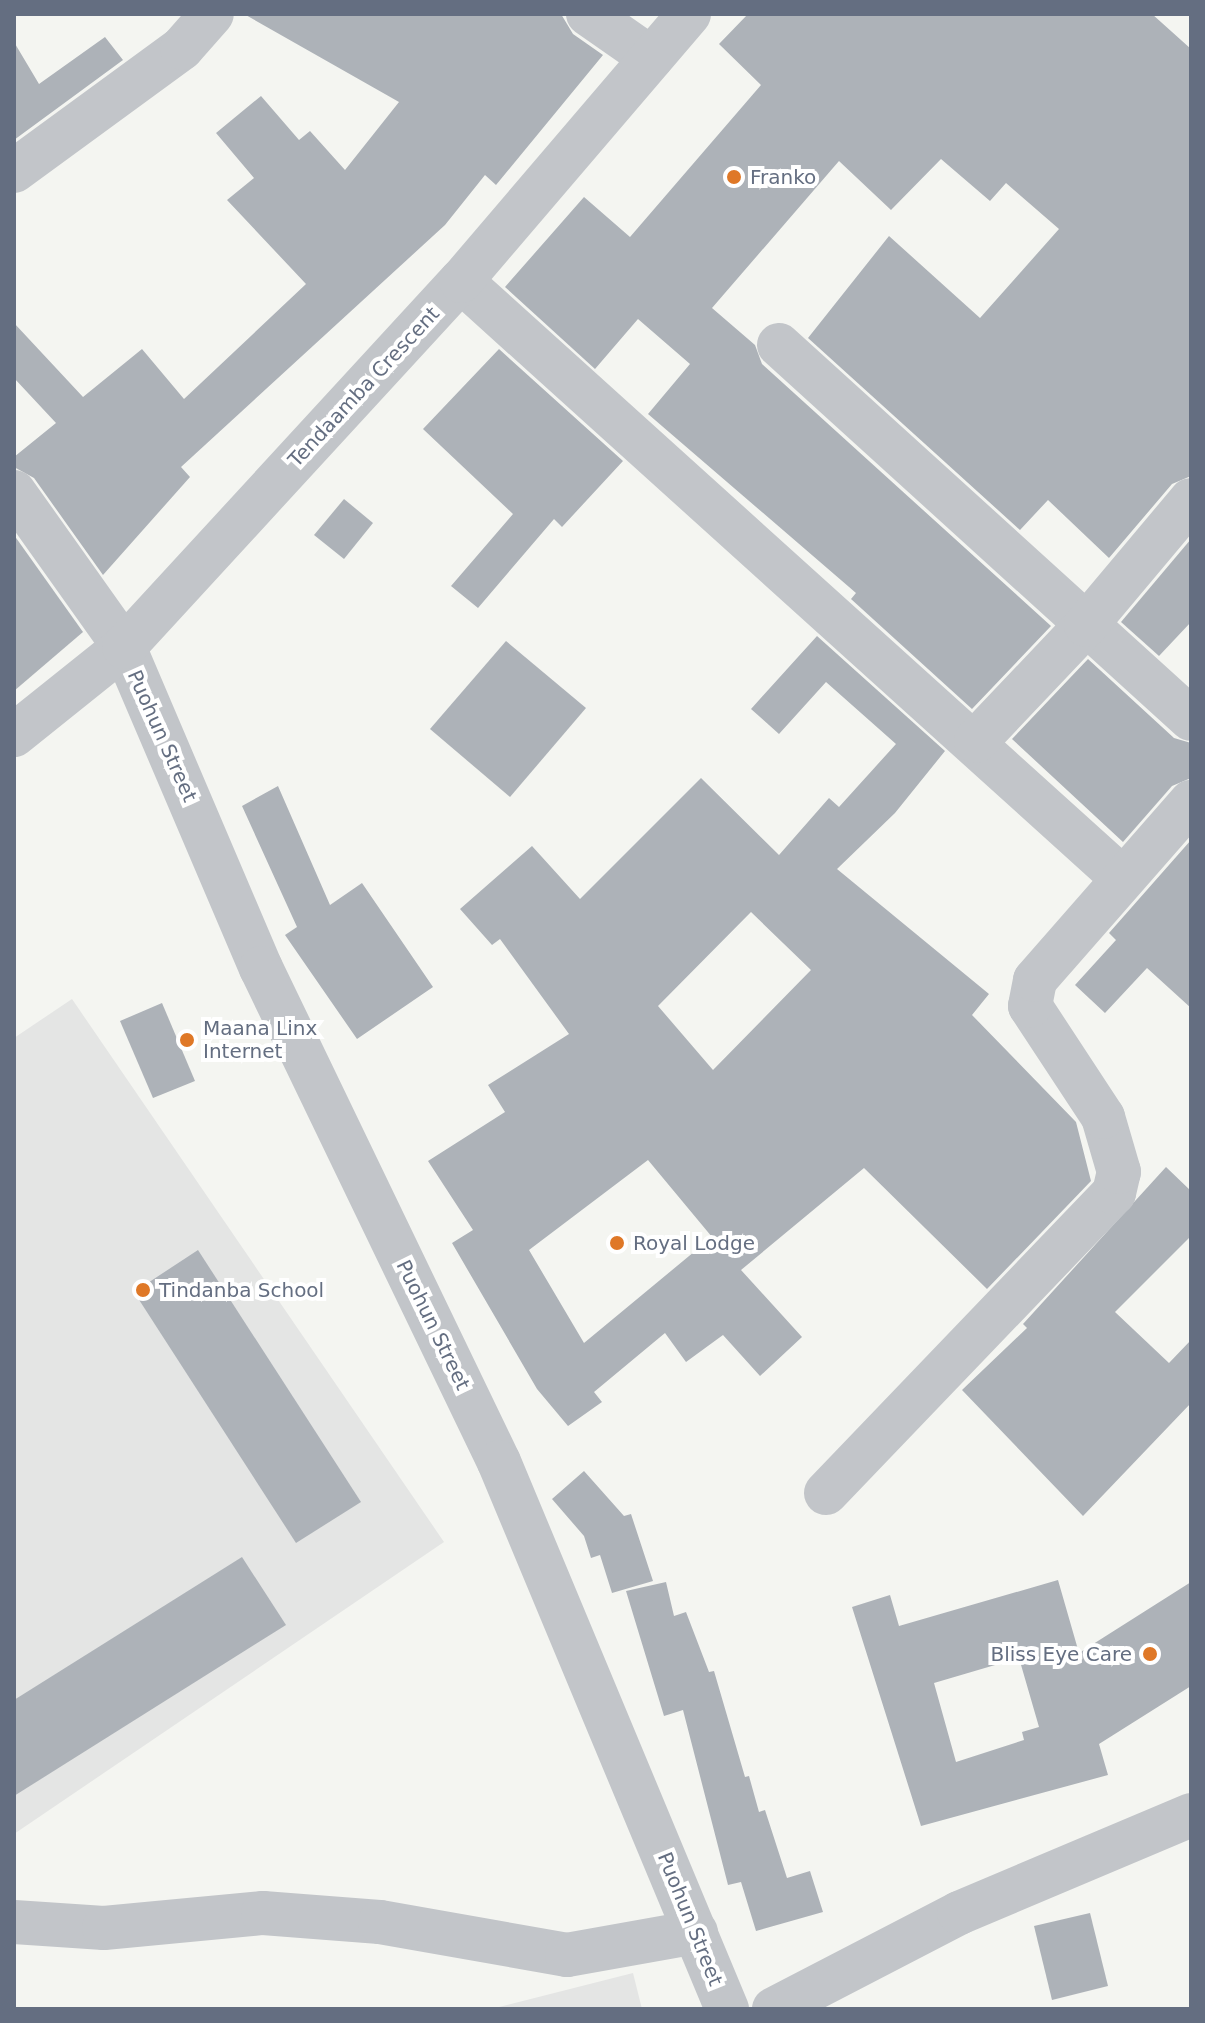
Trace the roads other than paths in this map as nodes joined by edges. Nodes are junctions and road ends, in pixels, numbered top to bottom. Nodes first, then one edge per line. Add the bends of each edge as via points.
1 (212, 14) edge
2 (588, 14) edge
3 (689, 14) edge
4 (651, 58) junction
5 (14, 171) edge
6 (461, 281) junction
7 (779, 345) dead end
8 (14, 492) edge
9 (1191, 500) edge
10 (1086, 625) junction
11 (124, 647) junction
12 (1191, 719) edge
13 (14, 735) edge
14 (976, 741) junction
15 (1191, 802) edge
16 (1120, 876) junction
17 (826, 1493) dead end
18 (1191, 1815) edge
19 (14, 1922) edge
20 (696, 1932) junction
21 (727, 2009) edge
22 (774, 2009) edge

1 - 5 street via 182,48
2 - 4 street
3 - 4 street, Tendaamba Crescent
4 - 6 street, Tendaamba Crescent
6 - 11 street, Tendaamba Crescent
6 - 14 street
7 - 10 street
8 - 11 street, Puohun Street
9 - 10 street
10 - 12 street
10 - 14 street
11 - 13 street, Tendaamba Crescent
11 - 20 street, Puohun Street via 261,968 499,1462
14 - 16 street
15 - 16 street
16 - 17 street via 1035,980 1030,1006 1103,1117 1119,1172 1114,1193
18 - 22 street via 959,1913
19 - 20 street via 104,1928 263,1913 380,1922 567,1955
20 - 21 street, Puohun Street

